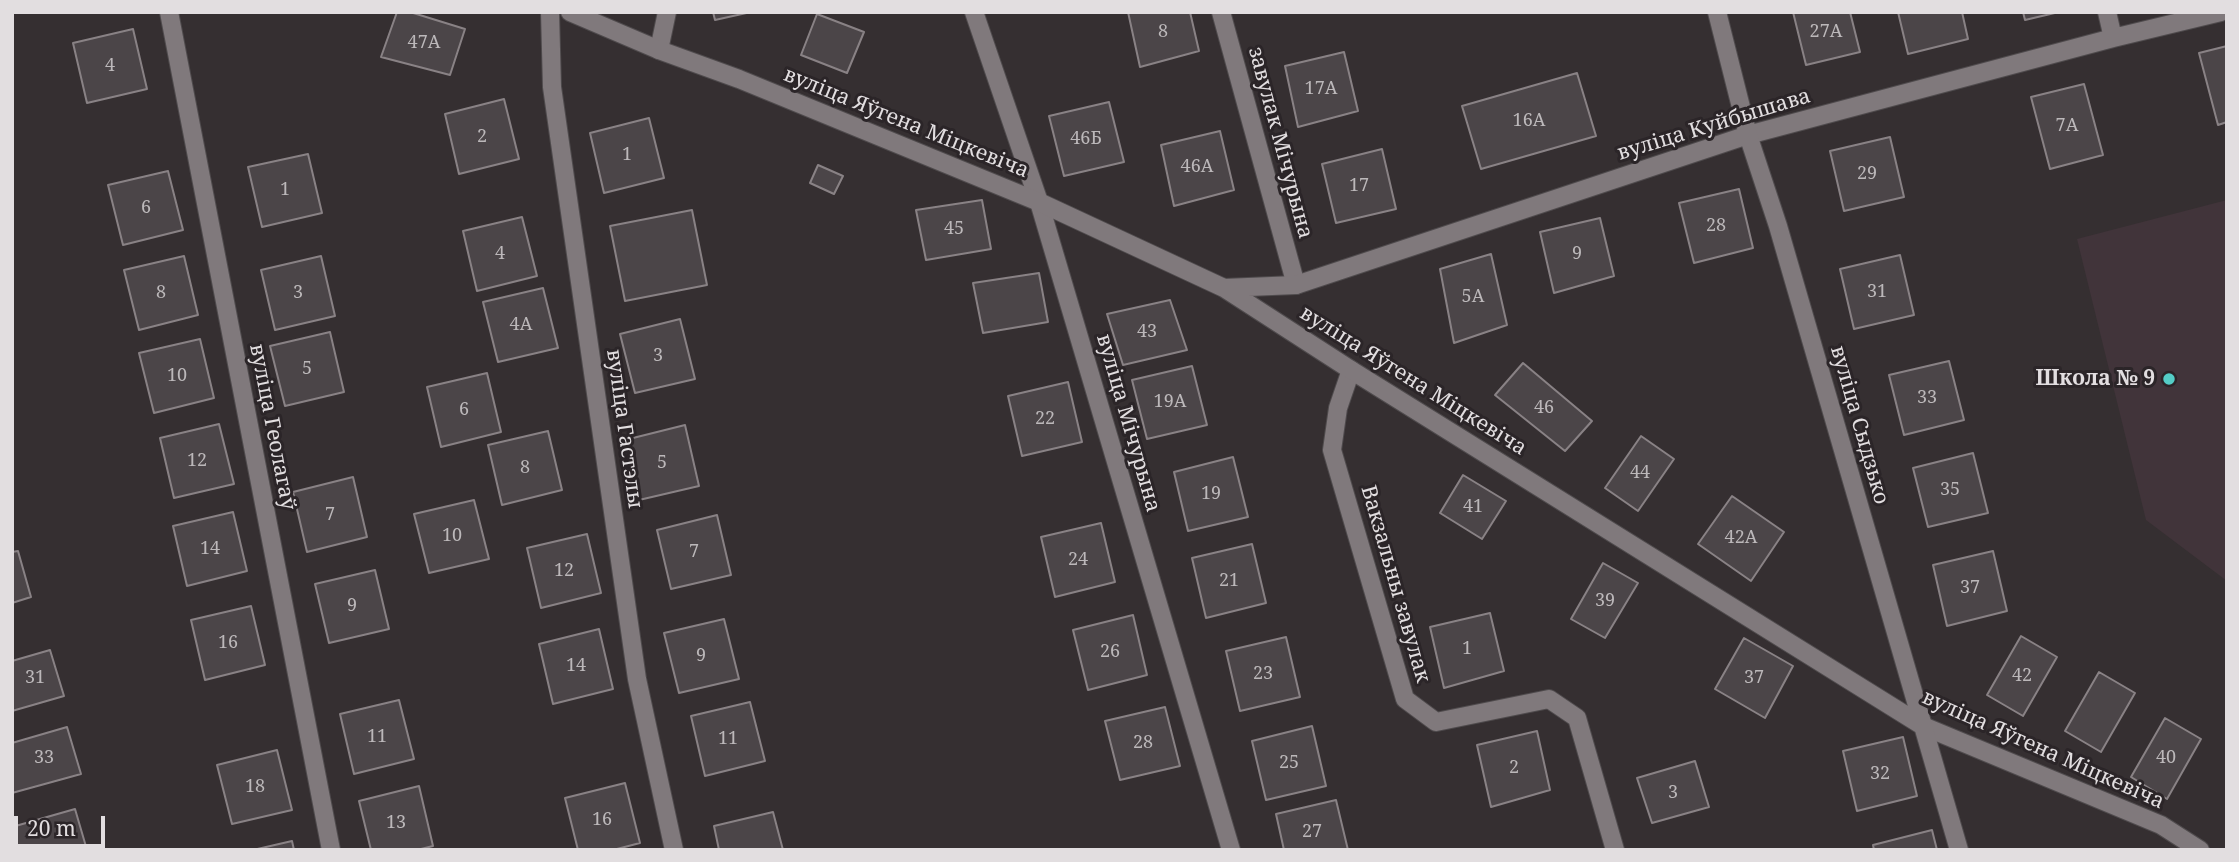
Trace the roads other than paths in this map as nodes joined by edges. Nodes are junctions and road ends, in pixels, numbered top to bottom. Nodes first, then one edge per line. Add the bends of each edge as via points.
1 (169, 12) edge
2 (550, 12) edge
3 (570, 12) edge
4 (667, 12) edge
5 (974, 12) edge
6 (1221, 12) edge
7 (1717, 12) edge
8 (2107, 12) edge
9 (2221, 12) edge
10 (2113, 38) junction
11 (659, 50) junction
12 (1748, 135) junction
13 (1039, 202) junction
14 (1296, 285) junction
15 (1224, 288) junction
16 (1351, 370) junction
17 (1923, 726) junction
18 (331, 850) edge
19 (674, 850) edge
20 (1231, 850) edge
21 (1615, 850) edge
22 (1959, 850) edge
23 (2200, 850) edge

1 - 18 street, вуліца Геолагаў
2 - 19 street, вуліца Гастэлы via 552,87 637,679
3 - 11 street, вуліца Яўгена Міцкевіча
4 - 11 street
5 - 13 street, вуліца Мічурына
6 - 14 street, завулак Мічурына
7 - 12 street, вуліца Сыдзько
8 - 10 street
9 - 10 street, вуліца Куйбышава
10 - 12 street, вуліца Куйбышава
11 - 13 street, вуліца Яўгена Міцкевіча
12 - 14 street, вуліца Куйбышава
12 - 17 street, вуліца Сыдзько
13 - 15 street, вуліца Яўгена Міцкевіча
13 - 20 street, вуліца Мічурына
14 - 15 street, вуліца Куйбышава
15 - 16 street, вуліца Яўгена Міцкевіча
16 - 17 street, вуліца Яўгена Міцкевіча
16 - 21 street, Вакзальны завулак via 1338,408 1332,450 1405,699 1436,722 1549,699 1577,718
17 - 22 street, вуліца Сыдзько
17 - 23 street, вуліца Яўгена Міцкевіча via 2161,825

